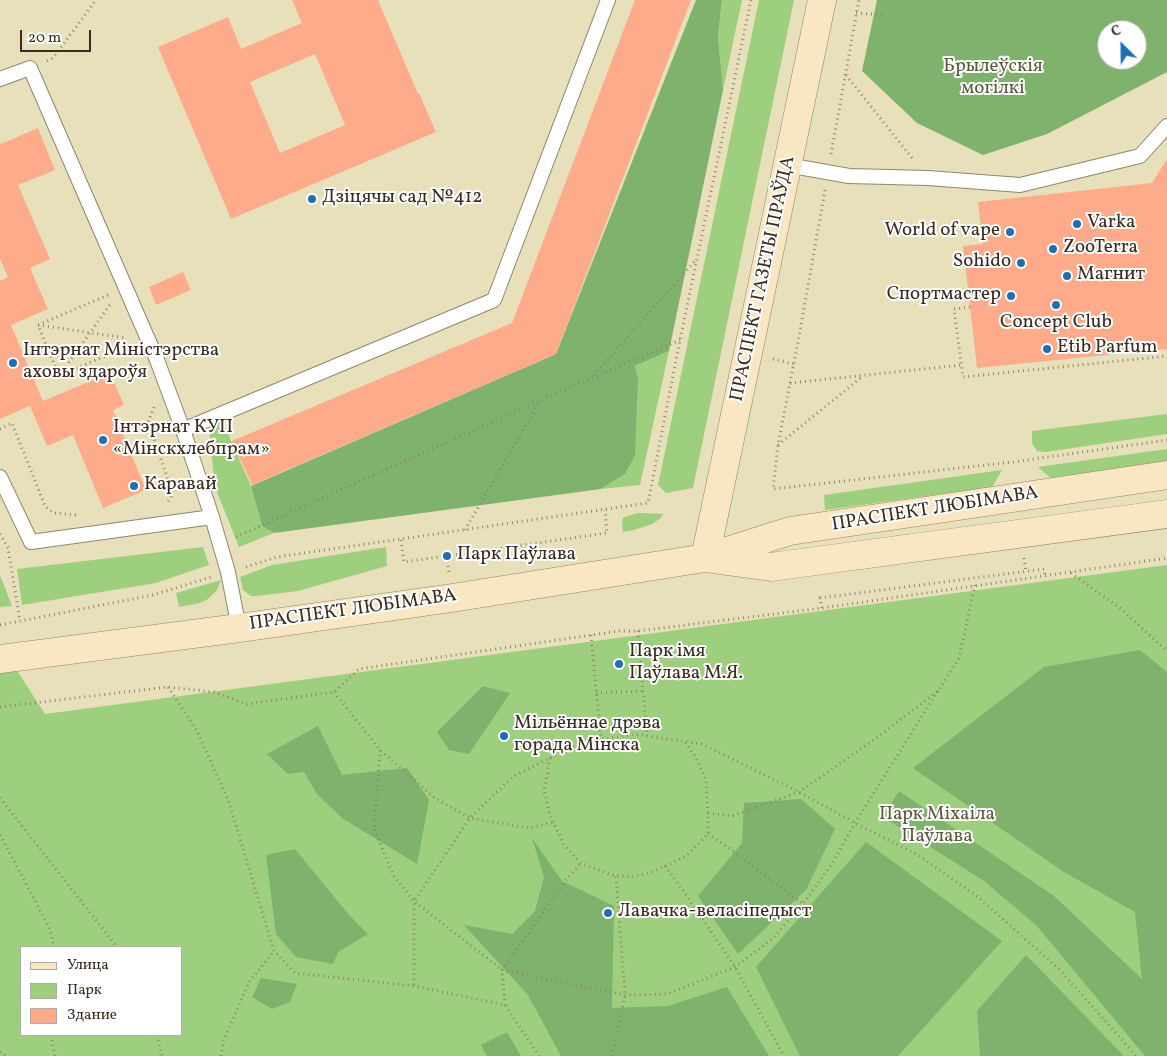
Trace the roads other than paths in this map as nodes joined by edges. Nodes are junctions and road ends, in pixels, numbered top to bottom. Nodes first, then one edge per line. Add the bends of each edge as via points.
1 (608, 0) edge
2 (822, 0) edge
3 (0, 79) edge
4 (1167, 126) edge
5 (787, 165) junction
6 (183, 430) junction
7 (1167, 475) edge
8 (0, 477) edge
9 (1167, 514) edge
10 (212, 518) junction
11 (706, 558) junction
12 (239, 628) junction
13 (4, 658) edge

1 - 6 lane via 494,300
2 - 5 main road, ПРАСПЕКТ ГАЗЕТЫ ПРАЎДА
3 - 6 lane via 30,68 157,360
4 - 5 lane via 1140,156 1020,185 849,176
5 - 11 main road, ПРАСПЕКТ ГАЗЕТЫ ПРАЎДА
6 - 10 lane
7 - 11 main road, ПРАСПЕКТ ЛЮБІМАВА via 790,532
8 - 10 lane via 31,542
9 - 11 main road, ПРАСПЕКТ ЛЮБІМАВА via 771,567
10 - 12 lane via 228,572
11 - 12 main road, ПРАСПЕКТ ЛЮБІМАВА
12 - 13 main road, ПРАСПЕКТ ЛЮБІМАВА

